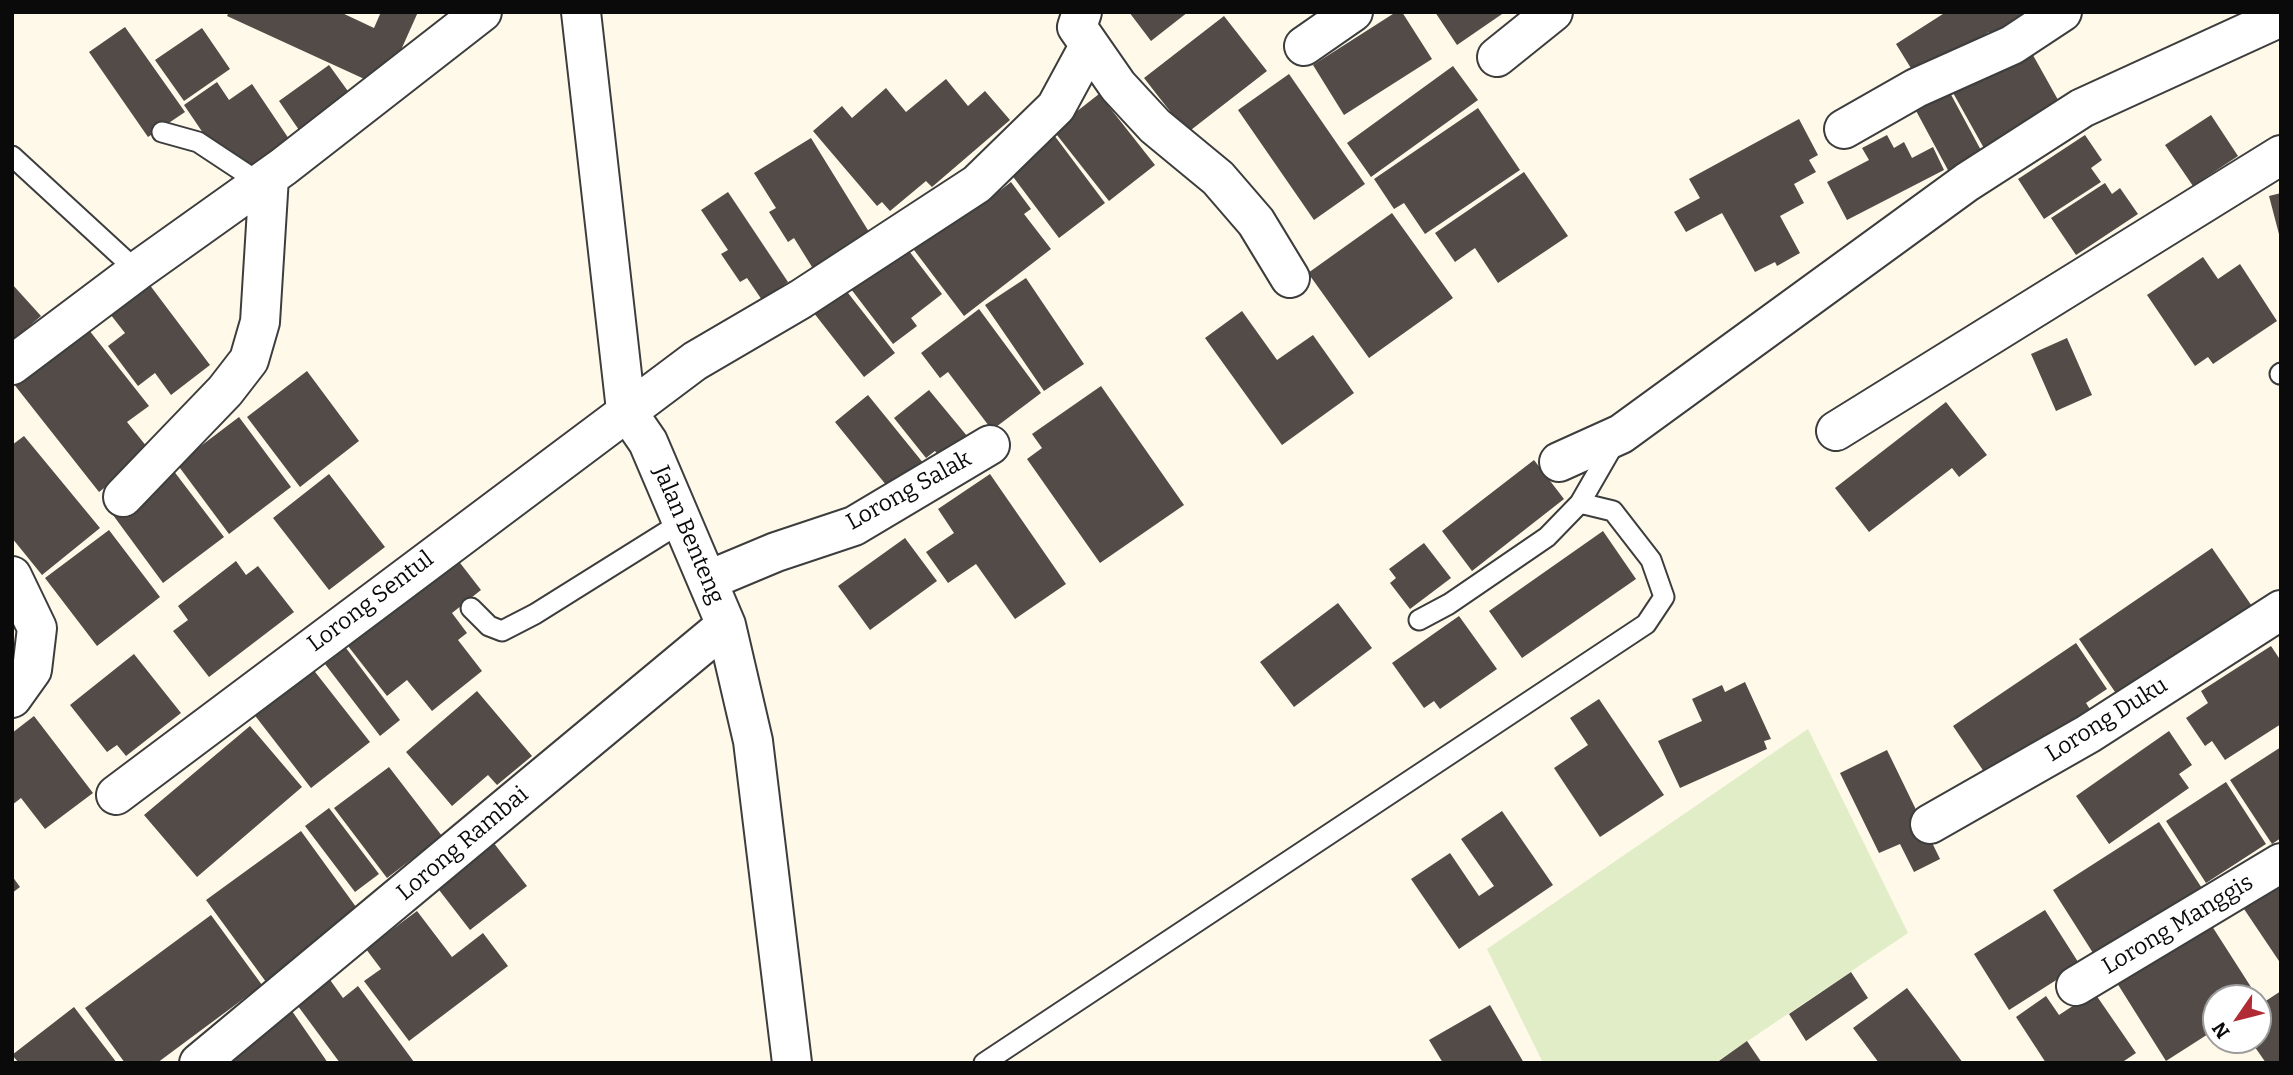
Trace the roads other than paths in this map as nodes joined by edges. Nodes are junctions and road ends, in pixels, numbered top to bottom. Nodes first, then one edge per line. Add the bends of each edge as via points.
1 (581, 12) edge
2 (1353, 12) edge
3 (1553, 12) edge
4 (2062, 12) edge
5 (466, 16) edge
6 (2281, 17) edge
7 (1075, 24) edge
8 (1304, 46) dead end
9 (1497, 57) dead end
10 (1843, 129) dead end
11 (162, 132) dead end
12 (2281, 155) edge
13 (12, 156) edge
14 (265, 180) junction
15 (136, 271) junction
16 (1290, 278) dead end
17 (12, 365) edge
18 (626, 410) junction
19 (1836, 431) dead end
20 (1620, 434) junction
21 (990, 445) dead end
22 (1559, 463) dead end
23 (122, 497) dead end
24 (1580, 503) junction
25 (682, 522) junction
26 (12, 576) edge
27 (709, 580) junction
28 (471, 608) dead end
29 (2281, 610) edge
30 (1419, 620) dead end
31 (726, 625) junction
32 (12, 698) edge
33 (116, 795) dead end
34 (1930, 824) dead end
35 (2281, 863) edge
36 (2076, 986) dead end
37 (200, 1063) edge
38 (792, 1063) edge
39 (984, 1063) edge

1 - 18 street, Jalan Benteng
2 - 8 street
3 - 9 street
4 - 10 street via 2012,45 1916,88
5 - 14 street
6 - 20 street via 2082,108 1967,182
7 - 16 street via 1118,86 1155,126 1226,187 1256,222
7 - 18 street, Lorong Sentul via 1056,107 977,184 801,299 695,361
11 - 14 lane via 198,142
12 - 19 street
13 - 15 lane
14 - 15 street
14 - 23 street via 260,321 248,360 225,391
15 - 17 street
18 - 25 street, Jalan Benteng via 648,442
18 - 33 street, Lorong Sentul
20 - 22 street
20 - 24 lane
21 - 27 street, Lorong Salak via 854,526
24 - 30 lane via 1547,537
24 - 39 lane via 1613,511 1651,560 1664,597 1646,624
25 - 27 street, Jalan Benteng
25 - 28 lane via 502,631 489,626
26 - 32 street via 37,628 32,670
27 - 31 street, Jalan Benteng
29 - 34 street, Lorong Duku via 2088,734
31 - 37 street, Lorong Rambai
31 - 38 street, Jalan Benteng via 753,741
35 - 36 street, Lorong Manggis

